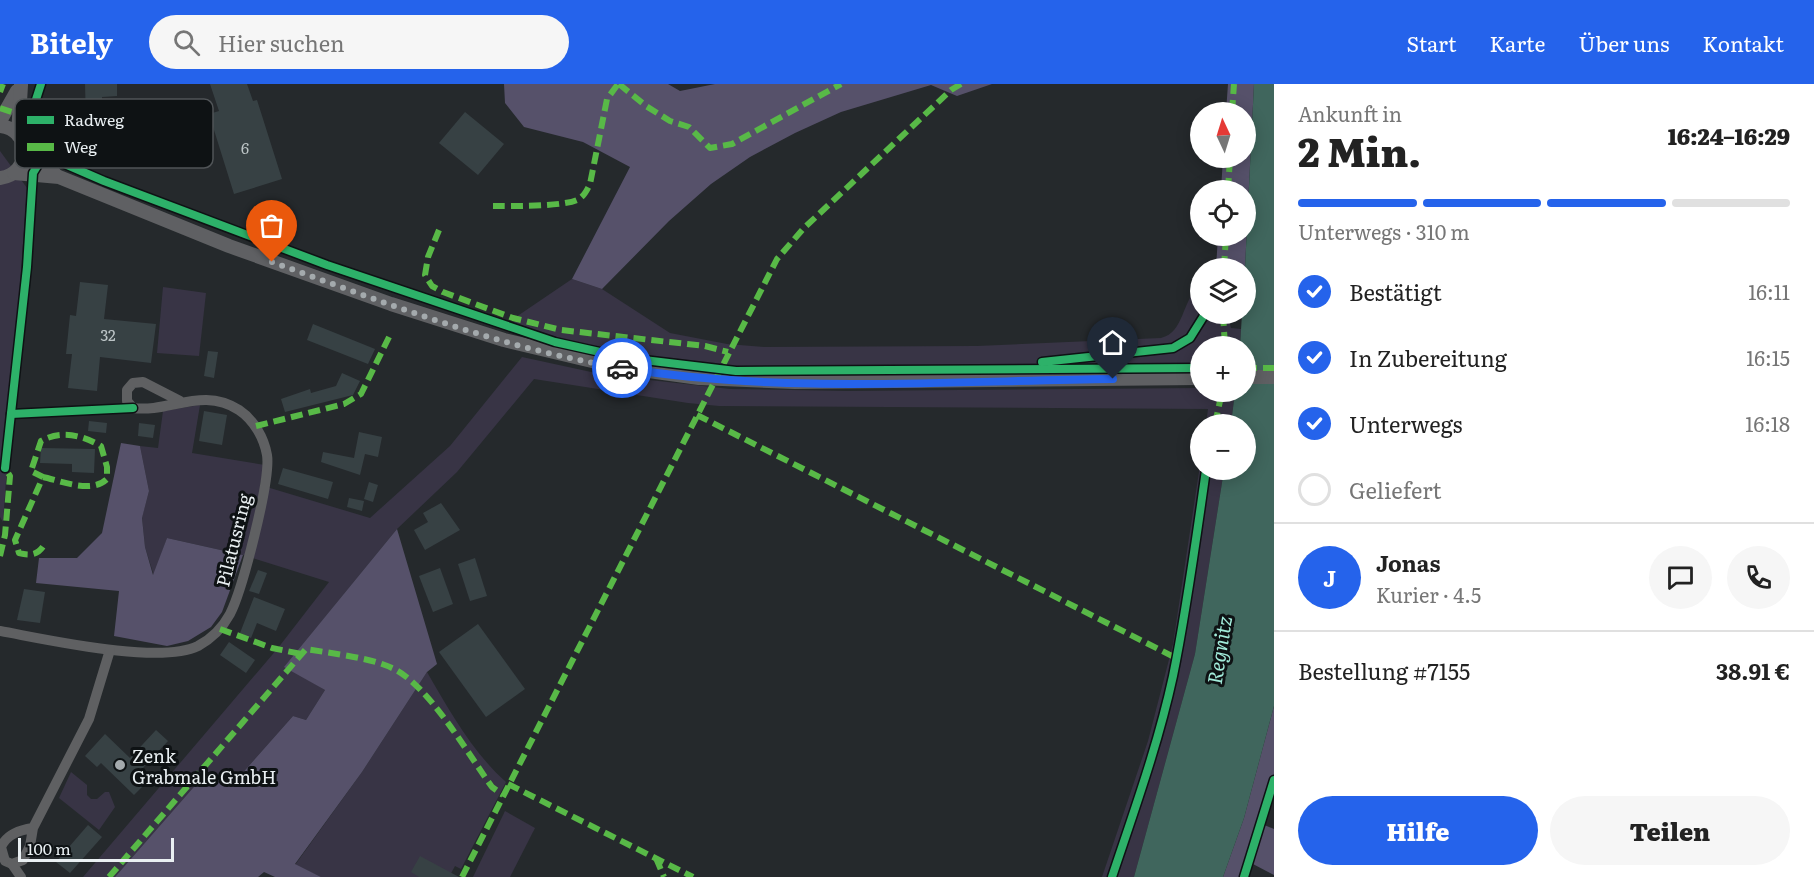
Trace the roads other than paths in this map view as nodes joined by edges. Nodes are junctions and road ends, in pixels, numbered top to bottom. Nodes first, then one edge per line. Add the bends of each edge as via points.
1 (21, 85) edge
2 (0, 121) edge
3 (0, 126) edge
4 (15, 132) edge
5 (19, 168) edge
6 (47, 168) edge
7 (14, 173) junction
8 (59, 177) junction
9 (0, 178) edge
10 (1256, 377) edge
11 (1274, 377) edge
12 (1190, 378) edge
13 (180, 401) dead end
14 (0, 631) edge
15 (110, 650) junction
16 (33, 828) junction
17 (12, 864) junction
18 (21, 877) edge

1 - 2 main road
3 - 4 main road
5 - 7 main road
6 - 8 main road
7 - 8 main road
7 - 9 main road
8 - 12 main road via 229,246 448,323 558,355 613,366 734,381
10 - 11 main road
13 - 15 street, Pilatusring via 201,399 241,411 256,426 264,443 267,474 249,556 231,614 220,629 198,645 168,652
14 - 15 street, Pilatusring
15 - 16 street via 89,719
16 - 17 street via 23,860
16 - 17 street via 19,830 4,841 2,854
17 - 18 street

